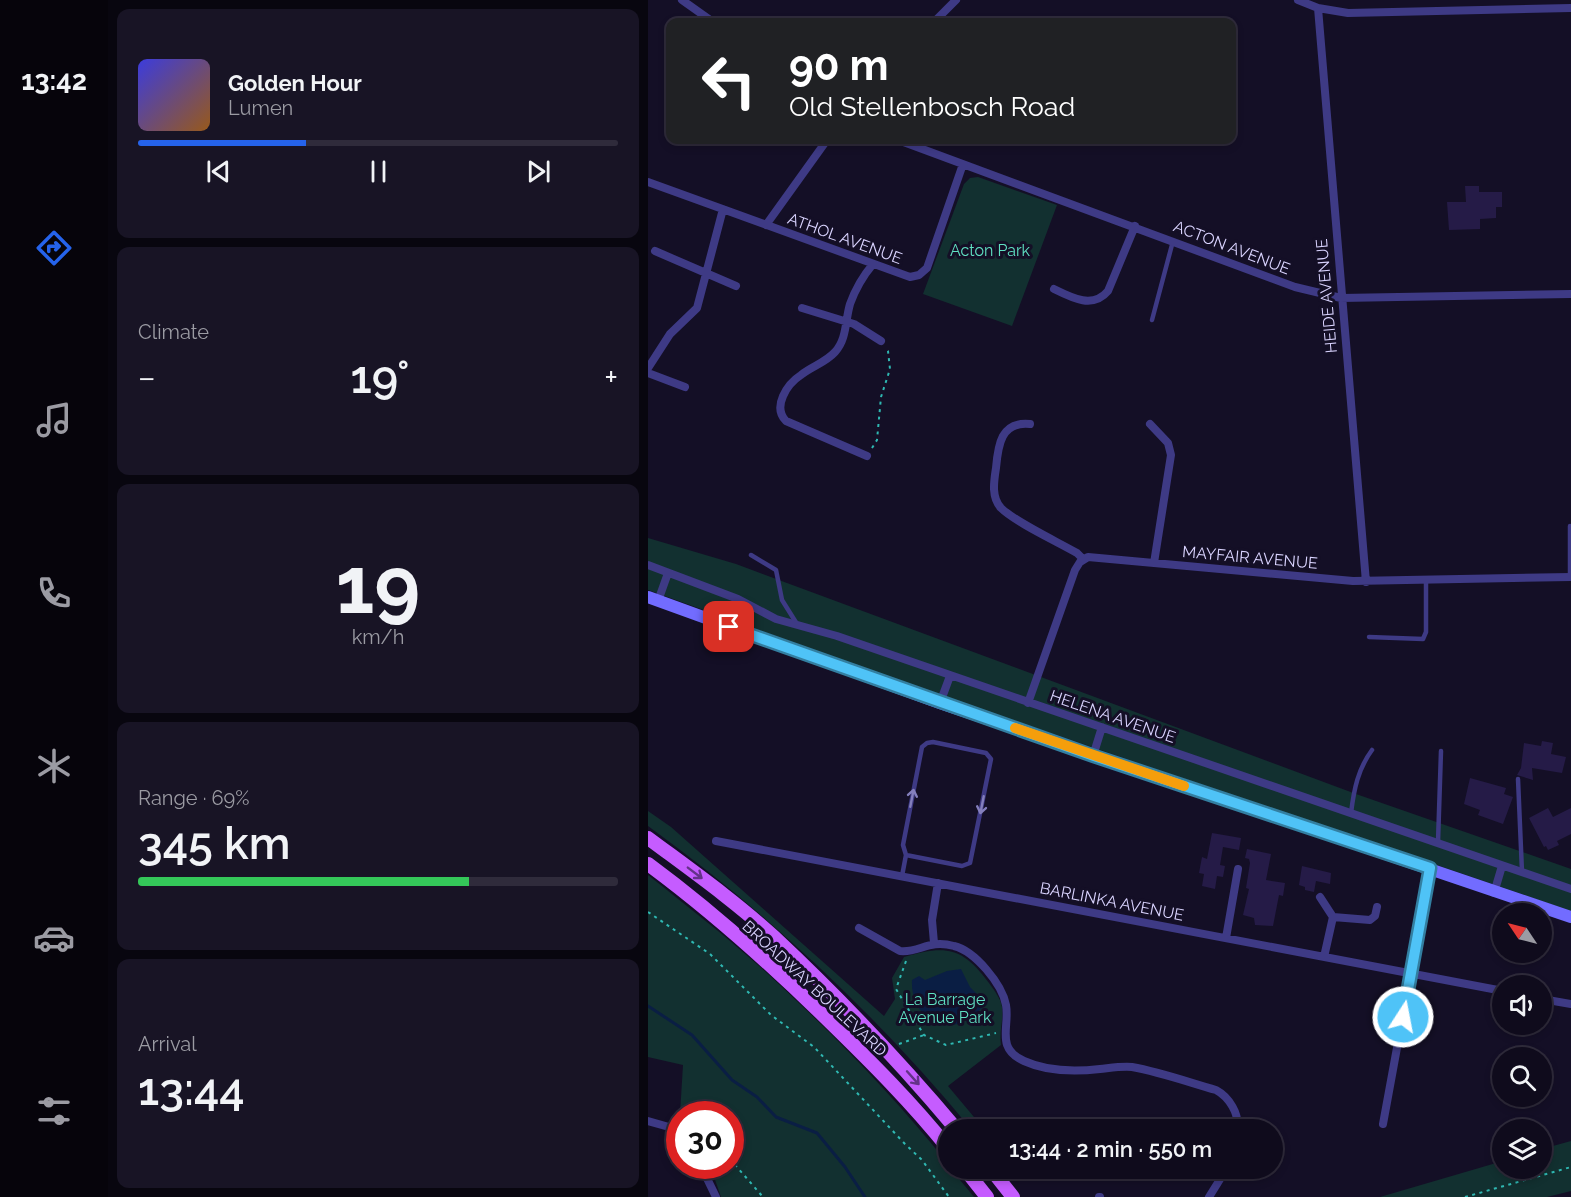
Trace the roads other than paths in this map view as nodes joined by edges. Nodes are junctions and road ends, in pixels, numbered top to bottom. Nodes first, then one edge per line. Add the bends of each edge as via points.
1 (682, 0) edge
2 (956, 0) edge
3 (1298, 0) edge
4 (1318, 8) junction
5 (1571, 8) edge
6 (707, 18) edge
7 (938, 18) edge
8 (824, 144) edge
9 (909, 144) edge
10 (963, 164) junction
11 (648, 182) edge
12 (723, 209) junction
13 (766, 225) junction
14 (1135, 226) junction
15 (1173, 240) junction
16 (655, 251) dead end
17 (873, 264) junction
18 (707, 271) junction
19 (736, 285) dead end
20 (1054, 289) dead end
21 (1571, 294) edge
22 (1341, 298) junction
23 (802, 308) dead end
24 (1152, 320) dead end
25 (847, 321) junction
26 (881, 341) road end
27 (648, 368) edge
28 (648, 373) edge
29 (685, 387) dead end
30 (1030, 424) dead end
31 (1150, 424) dead end
32 (867, 456) road end
33 (1570, 526) edge
34 (751, 555) dead end
35 (1083, 559) junction
36 (1154, 563) junction
37 (648, 565) edge
38 (668, 573) junction
39 (1571, 578) edge
40 (1426, 580) junction
41 (1366, 582) junction
42 (653, 599) edge
43 (798, 624) junction
44 (1369, 638) dead end
45 (950, 676) junction
46 (940, 703) junction
47 (1028, 703) junction
48 (1102, 727) junction
49 (1372, 750) dead end
50 (1441, 751) dead end
51 (1094, 756) junction
52 (1518, 779) dead end
53 (1351, 813) junction
54 (648, 838) edge
55 (716, 841) dead end
56 (1438, 842) junction
57 (906, 855) junction
58 (648, 864) edge
59 (1502, 866) junction
60 (1430, 868) junction
61 (1238, 869) dead end
62 (1522, 872) junction
63 (902, 876) junction
64 (938, 883) junction
65 (1571, 889) edge
66 (1494, 892) junction
67 (1320, 897) dead end
68 (1377, 907) dead end
69 (1333, 917) junction
70 (1571, 917) edge
71 (859, 928) dead end
72 (1226, 938) junction
73 (934, 943) junction
74 (1324, 957) junction
75 (1412, 974) junction
76 (1492, 989) edge
77 (1552, 1001) edge
78 (1571, 1004) edge
79 (947, 1119) edge
80 (1236, 1119) edge
81 (648, 1120) edge
82 (1383, 1124) dead end
83 (666, 1126) edge
84 (938, 1137) edge
85 (707, 1179) edge
86 (973, 1179) edge
87 (999, 1179) edge
88 (1220, 1179) edge
89 (716, 1197) edge
90 (987, 1197) edge
91 (1013, 1197) edge
92 (1209, 1197) edge

1 - 6 street
2 - 7 street
3 - 4 street
4 - 5 street via 1348,13
4 - 22 street, HEIDE AVENUE
8 - 13 street
9 - 10 street, ACTON AVENUE
10 - 14 street, ACTON AVENUE
10 - 17 street, ATHOL AVENUE via 923,272 910,277
11 - 12 street, ATHOL AVENUE
12 - 13 street, ATHOL AVENUE
12 - 18 street
13 - 17 street, ATHOL AVENUE
14 - 15 street, ACTON AVENUE
14 - 20 street via 1102,298 1080,300
15 - 22 street, ACTON AVENUE via 1295,287
15 - 24 lane
16 - 18 street
17 - 25 street via 854,296
18 - 19 street
18 - 27 street via 697,308 670,334
21 - 22 street, ACTON AVENUE
22 - 41 street, HEIDE AVENUE
23 - 25 street
25 - 26 street
25 - 32 street via 836,352 792,382 781,400 780,411 786,421
28 - 29 street
30 - 35 street via 1012,426 1001,437 995,496 1006,511
31 - 36 street via 1167,443 1171,455
33 - 39 lane
34 - 43 lane via 776,570 782,600
35 - 36 street, MAYFAIR AVENUE via 1093,556
35 - 47 street via 1075,570
36 - 41 street, MAYFAIR AVENUE
37 - 38 street, HELENA AVENUE
38 - 42 street
38 - 43 street, HELENA AVENUE via 738,599 776,620
39 - 40 street, MAYFAIR AVENUE
40 - 41 street, MAYFAIR AVENUE
40 - 44 lane via 1423,639
42 - 46 street
43 - 45 street, HELENA AVENUE
45 - 46 street
45 - 47 street, HELENA AVENUE
46 - 51 street
47 - 48 street, HELENA AVENUE
48 - 51 street
48 - 53 street, HELENA AVENUE
49 - 53 lane via 1359,771
50 - 56 lane
51 - 60 street
52 - 62 lane
53 - 56 street, HELENA AVENUE
54 -> 79 main road, BROADWAY BOULEVARD via 773,937 886,1048
55 - 63 street, BARLINKA AVENUE
56 - 59 street, HELENA AVENUE
57 -> 57 lane via 903,844 922,747 933,742 986,753 990,762 970,863 962,866
57 - 63 lane
58 - 84 main road, BROADWAY BOULEVARD via 776,969 867,1057
59 - 62 street, HELENA AVENUE
59 - 66 street
60 - 66 street
60 - 75 street
61 - 72 street
62 - 65 street, HELENA AVENUE
63 - 64 street, BARLINKA AVENUE
64 - 72 street, BARLINKA AVENUE
64 - 73 street via 932,920
66 - 70 street
67 - 69 street
68 - 69 street via 1370,920
69 - 74 street
71 - 73 street via 900,951
72 - 74 street, BARLINKA AVENUE
73 - 80 street via 962,949 981,964 1005,999 1006,1042 1023,1061 1076,1072 1132,1067 1216,1090 1226,1098
74 - 75 street, BARLINKA AVENUE
75 - 76 street, BARLINKA AVENUE
75 - 82 street
77 - 78 street
81 - 83 street
85 - 89 street
86 - 90 main road
87 - 91 main road
88 - 92 street

